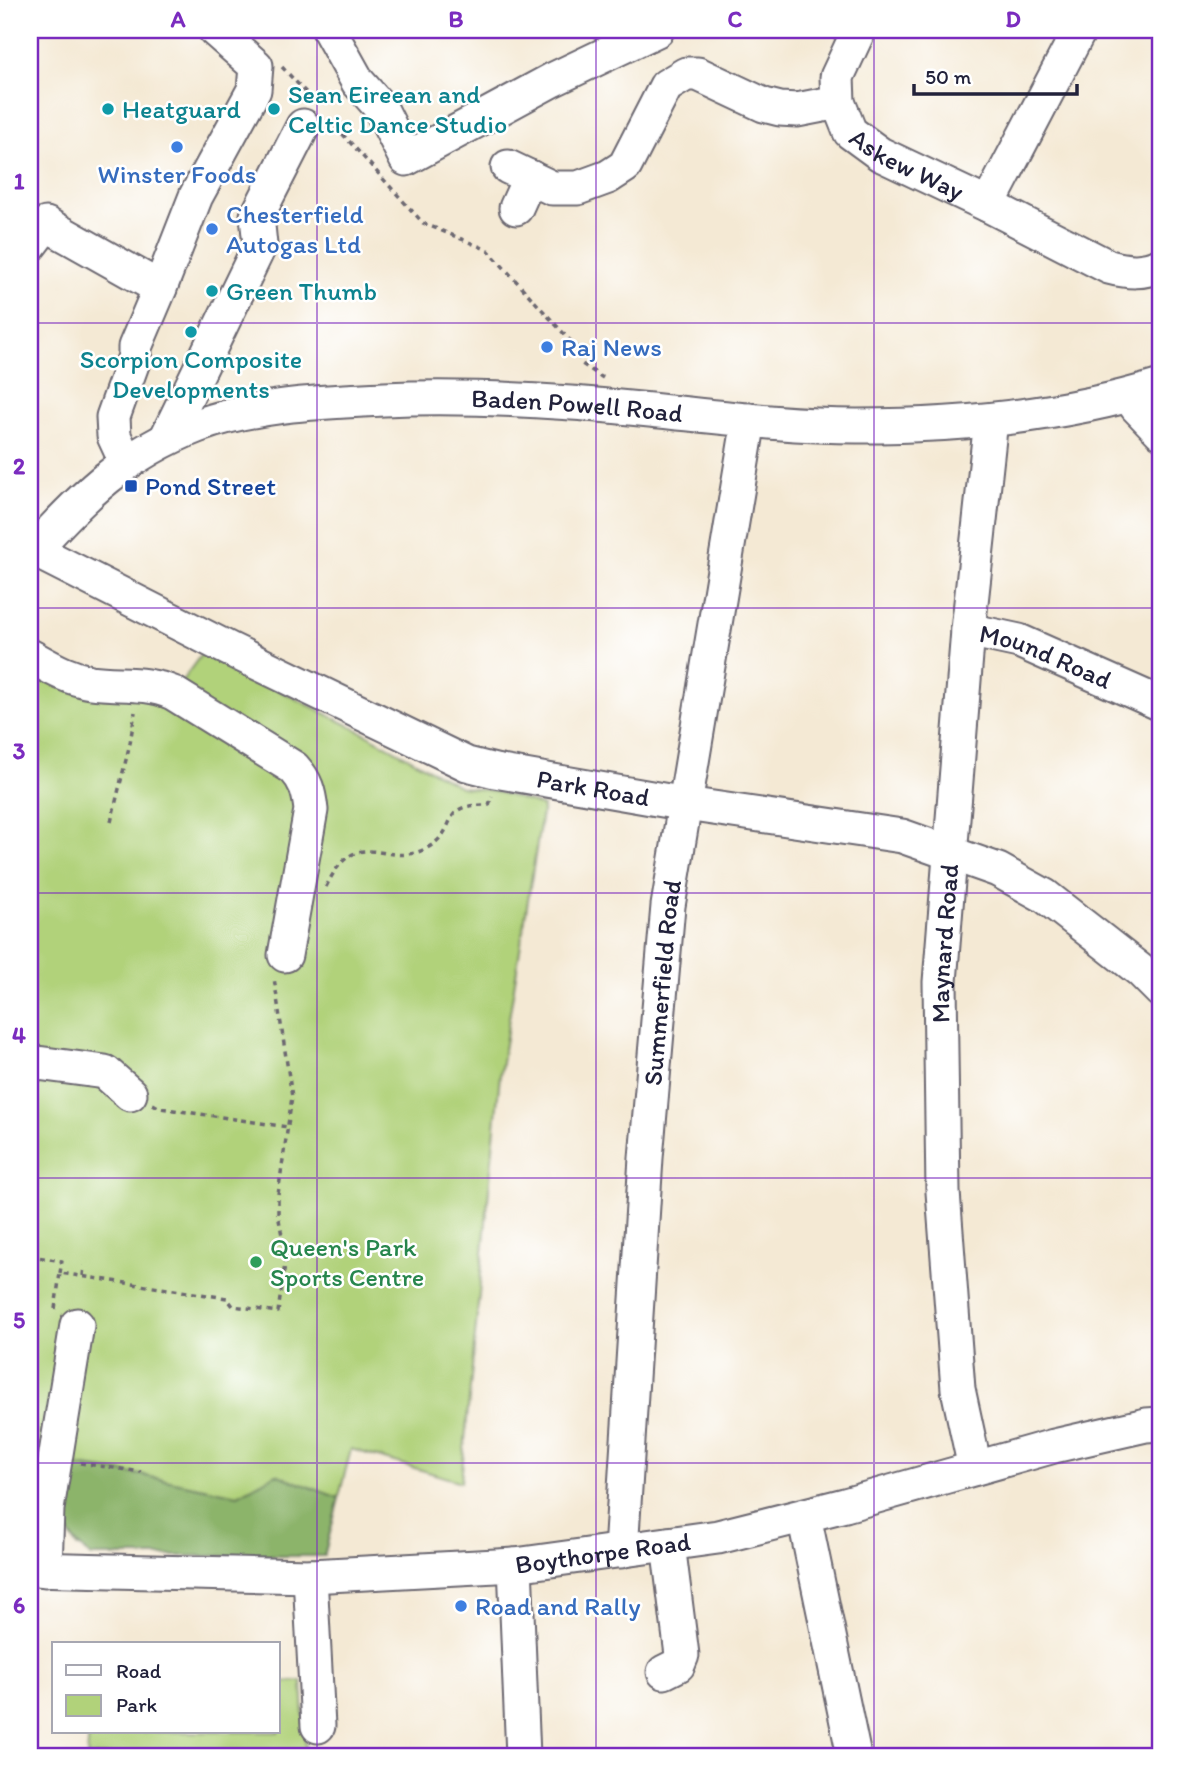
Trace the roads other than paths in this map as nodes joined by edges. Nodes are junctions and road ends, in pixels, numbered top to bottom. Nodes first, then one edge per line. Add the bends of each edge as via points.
1 (215, 30) edge
2 (329, 30) edge
3 (657, 30) edge
4 (859, 30) edge
5 (1084, 34) edge
6 (606, 40) edge
7 (838, 102) junction
8 (303, 126) dead end
9 (988, 205) junction
10 (516, 208) dead end
11 (30, 245) edge
12 (1161, 265) edge
13 (160, 288) junction
14 (1147, 390) edge
15 (749, 420) junction
16 (991, 420) junction
17 (1161, 432) edge
18 (166, 439) junction
19 (125, 462) junction
20 (32, 549) edge
21 (968, 630) junction
22 (30, 656) edge
23 (1161, 704) edge
24 (686, 804) junction
25 (949, 852) junction
26 (285, 955) road end
27 (1161, 990) edge
28 (30, 1062) edge
29 (130, 1094) road end
30 (66, 1317) road end
31 (1161, 1424) edge
32 (975, 1468) junction
33 (804, 1516) junction
34 (668, 1544) junction
35 (621, 1551) junction
36 (514, 1565) junction
37 (37, 1570) edge
38 (310, 1576) junction
39 (664, 1672) dead end
40 (318, 1726) dead end
41 (845, 1749) edge
42 (523, 1756) edge
43 (879, 1756) edge

1 - 13 street via 256,66 254,90 196,196
2 - 6 street via 358,82 380,107 406,159 552,80
3 - 6 street
4 - 7 street, Askew Way via 836,77
5 - 9 street
7 - 9 street, Askew Way via 850,132 880,154
7 - 10 street via 780,109 698,74 686,74 666,86 625,166 578,188 552,188 519,172
8 - 18 street via 257,216 261,245
9 - 12 street, Askew Way via 1110,267 1126,272
11 - 13 street via 46,224
13 - 19 street via 113,417 114,436
14 - 16 street, Baden Powell Road
14 - 17 street via 1136,406
15 - 16 street, Baden Powell Road via 856,426
15 - 18 street, Baden Powell Road via 481,398 413,398 346,401 230,416
15 - 24 street, Summerfield Road
16 - 21 street, Maynard Road
18 - 19 street, Baden Powell Road
19 - 20 street, Baden Powell Road
20 - 24 street, Park Road via 467,764
21 - 23 street, Mound Road via 1019,641
21 - 25 street, Maynard Road
22 - 26 street via 66,676 98,683 139,683 173,693 294,768 309,792 311,810
24 - 25 street, Park Road via 902,836
24 - 35 street, Summerfield Road via 668,906 648,1131
25 - 27 street, Park Road via 998,870 1045,896
25 - 32 street, Maynard Road via 940,982 943,1192 958,1389
28 - 29 street via 104,1072
30 - 37 street via 54,1465
31 - 32 street, Boythorpe Road
32 - 33 street, Boythorpe Road
33 - 34 street, Boythorpe Road
33 - 41 street
34 - 35 street, Boythorpe Road
34 - 39 street via 682,1655 678,1665
35 - 36 street, Boythorpe Road
36 - 38 street, Boythorpe Road
36 - 42 street
37 - 38 street, Boythorpe Road
38 - 40 street
41 - 43 street via 863,1740

